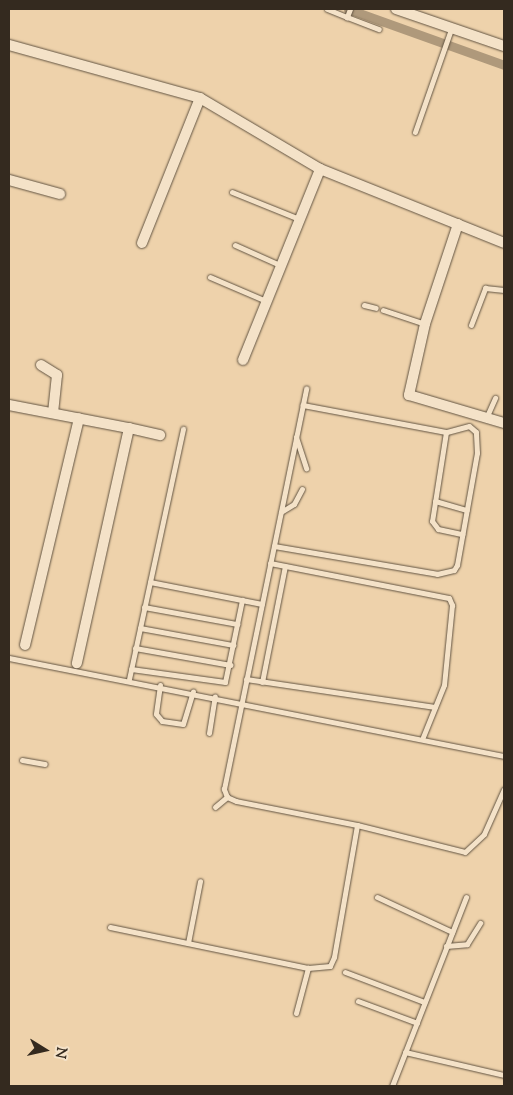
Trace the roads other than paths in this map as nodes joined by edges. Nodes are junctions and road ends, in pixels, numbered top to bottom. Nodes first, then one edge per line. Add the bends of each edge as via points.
1 (327, 9) edge
2 (350, 9) edge
3 (396, 9) edge
4 (347, 17) junction
5 (379, 29) dead end
6 (450, 34) junction
7 (9, 45) edge
8 (504, 46) edge
9 (200, 98) junction
10 (415, 132) dead end
11 (320, 169) junction
12 (9, 180) edge
13 (232, 192) dead end
14 (60, 194) dead end
15 (299, 219) junction
16 (458, 224) junction
17 (142, 243) dead end
18 (504, 243) edge
19 (235, 246) dead end
20 (280, 265) junction
21 (210, 277) dead end
22 (504, 290) edge
23 (266, 301) junction
24 (364, 304) dead end
25 (376, 308) dead end
26 (383, 310) dead end
27 (425, 324) junction
28 (471, 325) dead end
29 (243, 360) dead end
30 (42, 365) dead end
31 (306, 388) dead end
32 (495, 398) dead end
33 (9, 404) edge
34 (302, 405) junction
35 (53, 413) junction
36 (486, 416) junction
37 (79, 418) junction
38 (504, 423) edge
39 (129, 428) junction
40 (183, 429) dead end
41 (446, 432) junction
42 (160, 435) dead end
43 (296, 436) junction
44 (306, 468) dead end
45 (302, 490) dead end
46 (435, 501) junction
47 (467, 510) junction
48 (281, 512) junction
49 (462, 534) junction
50 (274, 546) junction
51 (270, 563) junction
52 (285, 566) junction
53 (150, 582) junction
54 (242, 600) junction
55 (262, 604) junction
56 (144, 607) junction
57 (237, 624) junction
58 (140, 628) junction
59 (25, 645) dead end
60 (233, 645) junction
61 (135, 648) junction
62 (9, 658) edge
63 (77, 663) dead end
64 (230, 664) junction
65 (131, 669) junction
66 (129, 679) junction
67 (246, 679) junction
68 (262, 682) junction
69 (160, 685) junction
70 (193, 692) junction
71 (215, 696) junction
72 (242, 701) junction
73 (435, 707) junction
74 (209, 733) dead end
75 (423, 737) junction
76 (504, 756) edge
77 (22, 760) dead end
78 (45, 764) dead end
79 (504, 789) edge
80 (227, 797) junction
81 (216, 807) dead end
82 (357, 825) junction
83 (200, 881) dead end
84 (377, 896) dead end
85 (466, 897) dead end
86 (480, 924) dead end
87 (110, 927) dead end
88 (452, 932) junction
89 (188, 942) junction
90 (446, 946) junction
91 (308, 968) junction
92 (345, 972) dead end
93 (358, 1001) dead end
94 (424, 1002) junction
95 (296, 1013) dead end
96 (417, 1023) junction
97 (405, 1052) junction
98 (504, 1075) edge
99 (392, 1086) edge

1 - 4 lane
2 - 4 lane
3 - 6 street
4 - 5 lane
6 - 8 street
6 - 10 lane
7 - 9 street
9 - 11 street
9 - 17 street
11 - 15 street
11 - 16 street
12 - 14 street
13 - 15 lane
15 - 20 street
16 - 18 street
16 - 27 street
19 - 20 lane
20 - 23 street
21 - 23 lane
22 - 28 lane via 485,288
23 - 29 street
24 - 25 lane
26 - 27 lane
27 - 36 street via 409,395
30 - 35 street via 57,376
31 - 34 lane
32 - 36 lane
33 - 35 street
34 - 41 lane
34 - 43 lane
35 - 37 street
36 - 38 street
37 - 39 street
37 - 59 street
39 - 42 street
39 - 63 street
40 - 53 lane
41 - 46 lane
41 - 47 lane via 468,426 478,440
43 - 44 lane
43 - 48 lane
45 - 48 lane via 294,504
46 - 47 lane
46 - 49 lane via 434,527
47 - 49 lane
48 - 50 lane
49 - 50 lane via 457,565 445,574
50 - 51 lane
51 - 52 lane
51 - 55 lane
52 - 68 lane
52 - 73 lane via 449,598 452,605 446,674
53 - 54 lane
53 - 56 lane
54 - 55 lane
54 - 57 lane
55 - 67 lane
56 - 57 lane
56 - 58 lane
57 - 60 lane
58 - 60 lane
58 - 61 lane
60 - 64 lane
61 - 64 lane
61 - 65 lane
62 - 66 lane
64 - 65 lane via 220,683
65 - 66 lane
66 - 69 lane
67 - 68 lane
67 - 72 lane
68 - 73 lane
69 - 70 lane
69 - 70 lane via 156,714 162,721 183,724
70 - 71 lane
71 - 72 lane
71 - 74 lane
72 - 75 lane
72 - 80 lane via 224,789
73 - 75 lane
75 - 76 lane
77 - 78 lane
79 - 82 lane via 484,834 466,852
80 - 81 lane
80 - 82 lane
82 - 91 lane via 334,958 330,966
83 - 89 lane
84 - 88 lane
85 - 88 lane
86 - 90 lane via 467,944
87 - 89 lane
88 - 90 lane
89 - 91 lane
90 - 94 lane
91 - 95 lane
92 - 94 lane
93 - 96 lane
94 - 96 lane
96 - 97 lane
97 - 98 lane
97 - 99 lane

